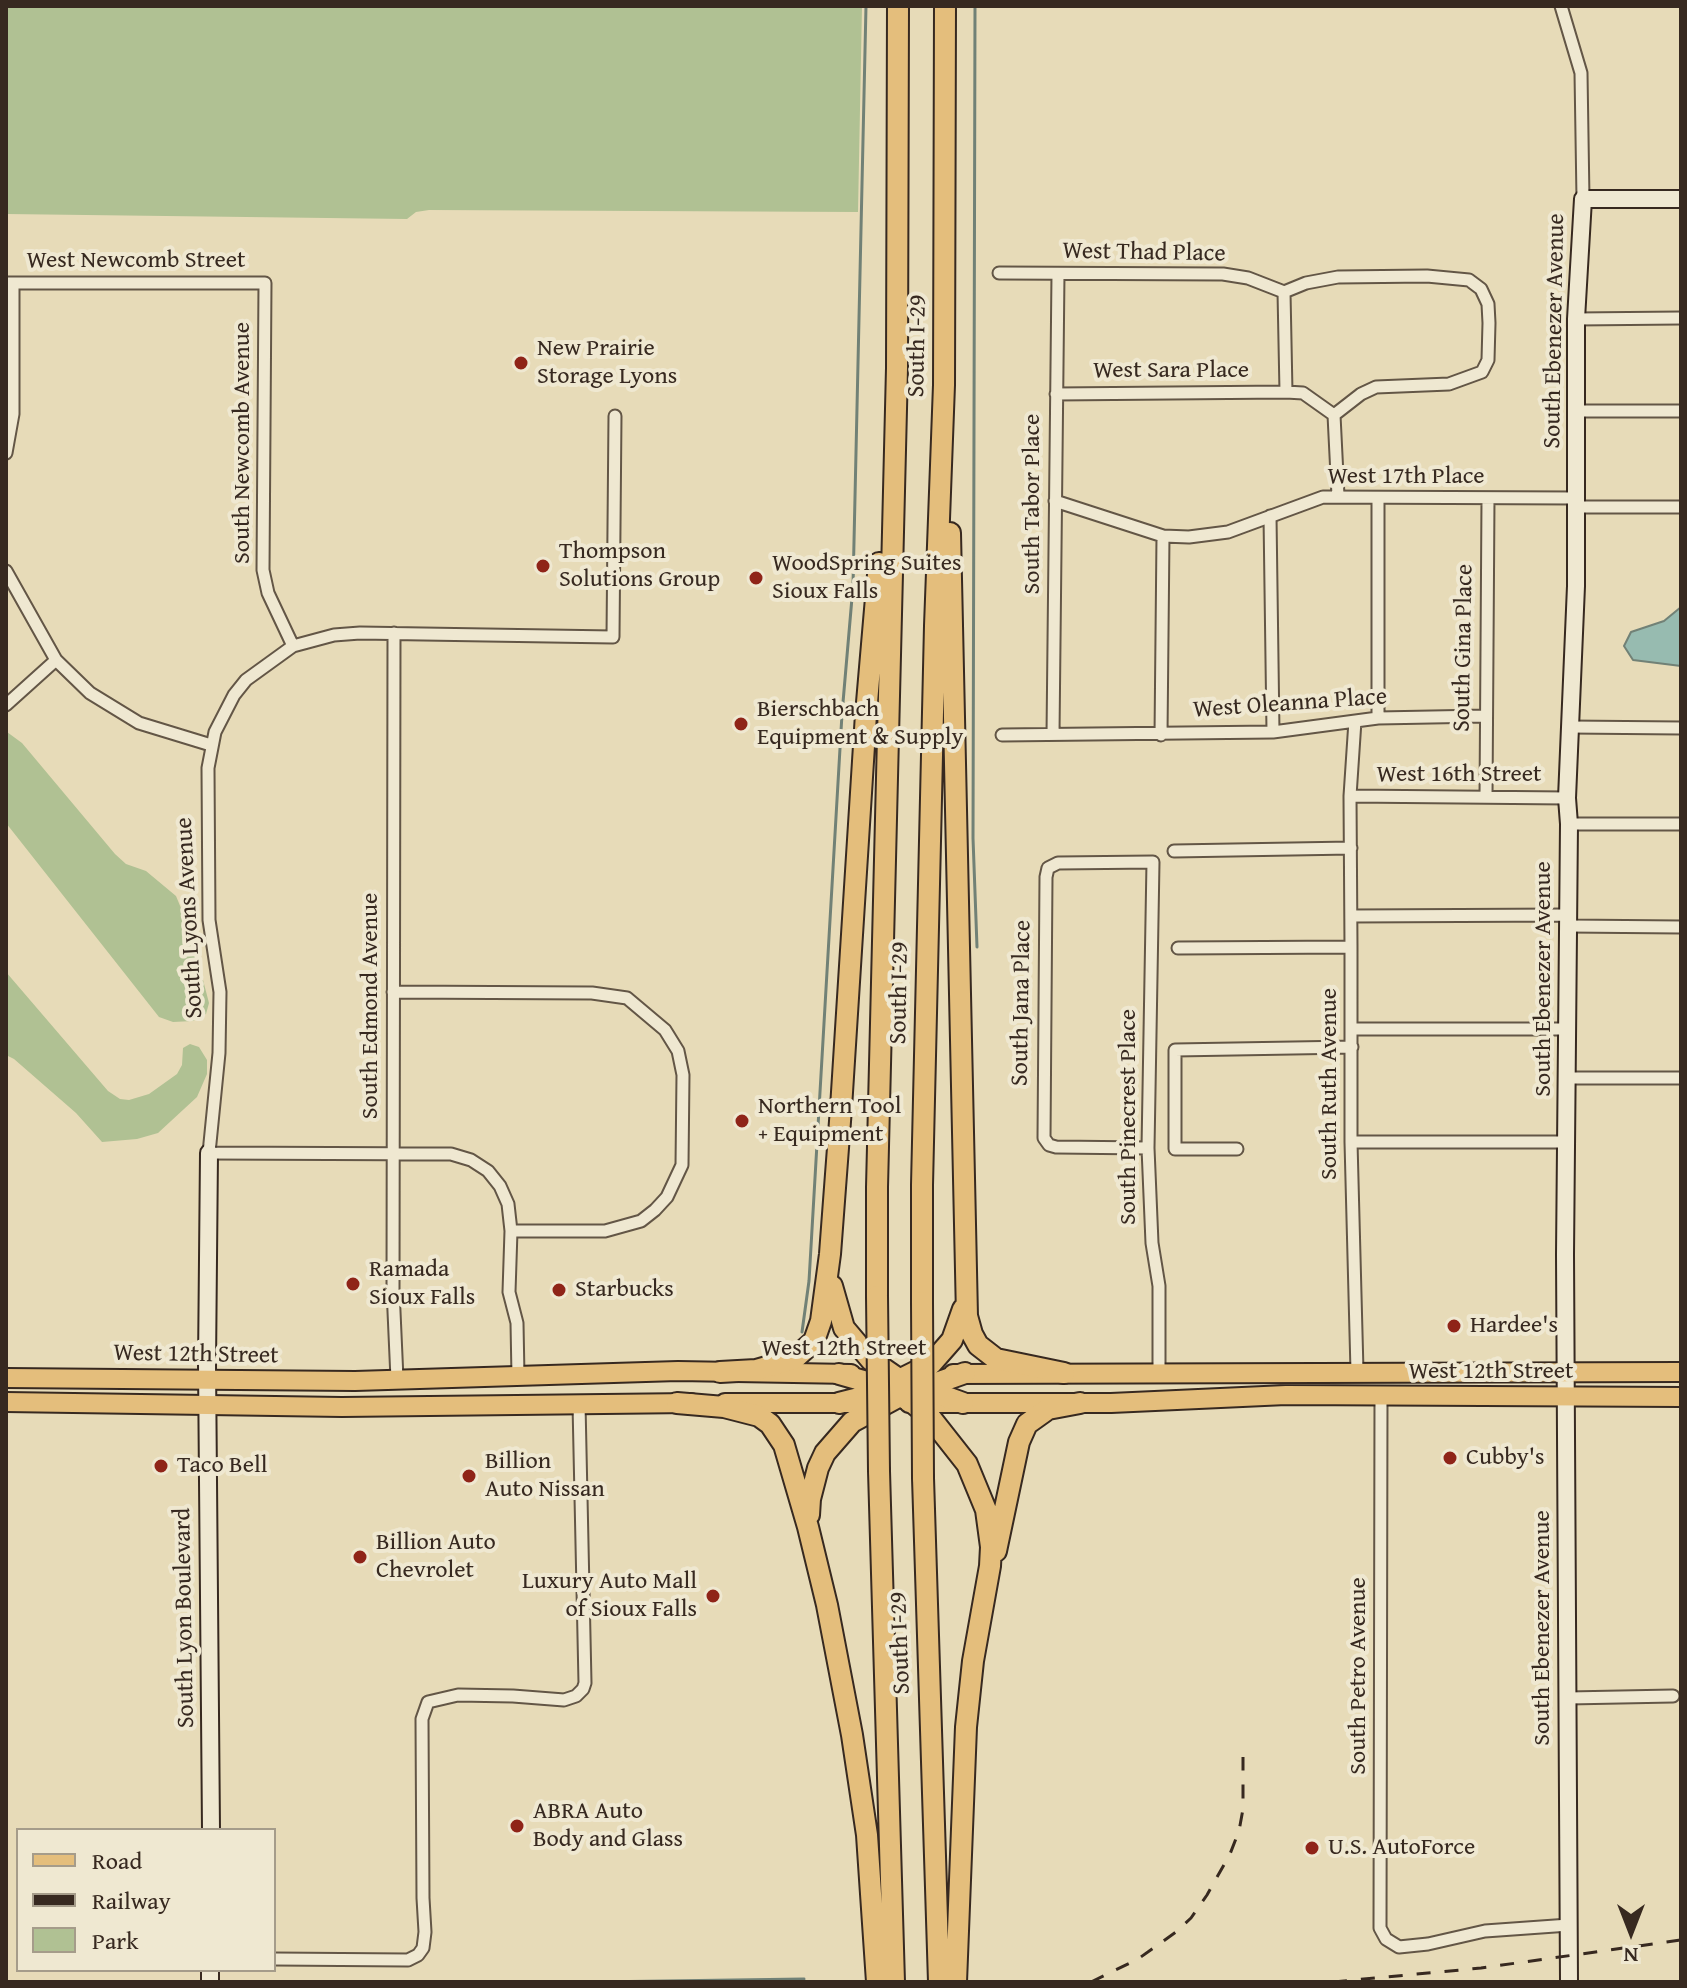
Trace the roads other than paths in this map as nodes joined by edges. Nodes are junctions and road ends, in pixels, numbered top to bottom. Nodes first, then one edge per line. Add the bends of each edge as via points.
1 (898, 6) edge
2 (945, 6) edge
3 (1561, 6) edge
4 (1583, 199) junction
5 (1681, 199) edge
6 (999, 273) dead end
7 (1058, 274) junction
8 (10, 283) edge
9 (265, 283) joint
10 (1284, 292) junction
11 (1681, 318) edge
12 (1576, 319) junction
13 (897, 368) junction
14 (944, 385) junction
15 (1286, 392) junction
16 (1056, 394) junction
17 (1576, 411) junction
18 (1681, 411) edge
19 (1334, 415) junction
20 (615, 416) dead end
21 (6, 453) edge
22 (1338, 496) junction
23 (1378, 498) junction
24 (1488, 499) junction
25 (1055, 501) junction
26 (1576, 502) junction
27 (1681, 507) edge
28 (1270, 516) junction
29 (1163, 536) junction
30 (6, 571) edge
31 (394, 633) junction
32 (293, 646) junction
33 (56, 660) junction
34 (6, 705) edge
35 (1485, 716) junction
36 (1378, 718) junction
37 (1355, 721) junction
38 (1569, 727) junction
39 (1681, 728) edge
40 (1273, 732) junction
41 (1053, 734) junction
42 (1002, 735) dead end
43 (1161, 735) junction
44 (211, 745) junction
45 (1350, 796) junction
46 (1486, 797) junction
47 (1567, 798) junction
48 (1569, 824) junction
49 (1681, 824) edge
50 (1351, 848) junction
51 (1174, 851) dead end
52 (1153, 862) joint
53 (1352, 916) junction
54 (1568, 920) junction
55 (1681, 927) edge
56 (1351, 947) junction
57 (1178, 948) dead end
58 (393, 992) junction
59 (1352, 1029) junction
60 (1567, 1029) junction
61 (1352, 1047) junction
62 (1566, 1078) junction
63 (1681, 1078) edge
64 (1351, 1142) junction
65 (1567, 1142) junction
66 (1148, 1148) junction
67 (1237, 1149) dead end
68 (209, 1153) junction
69 (392, 1154) junction
70 (511, 1231) junction
71 (830, 1254) junction
72 (966, 1289) junction
73 (1357, 1371) junction
74 (720, 1372) junction
75 (1159, 1372) junction
76 (1566, 1372) junction
77 (1681, 1372) edge
78 (965, 1373) joint
79 (1064, 1373) junction
80 (839, 1374) joint
81 (518, 1376) junction
82 (6, 1378) edge
83 (397, 1379) junction
84 (207, 1380) junction
85 (901, 1388) junction
86 (1381, 1396) junction
87 (1566, 1397) junction
88 (1681, 1397) edge
89 (6, 1402) edge
90 (677, 1403) junction
91 (839, 1403) joint
92 (963, 1403) joint
93 (1080, 1403) junction
94 (579, 1404) junction
95 (207, 1405) junction
96 (808, 1527) junction
97 (990, 1566) junction
98 (1673, 1696) dead end
99 (1568, 1698) junction
100 (211, 1828) edge
101 (1569, 1925) junction
102 (276, 1959) edge
103 (948, 1974) edge
104 (886, 1976) edge
105 (1569, 1982) edge

1 - 13 highway, South I-29
2 - 14 highway, South I-29
3 - 4 street, South Ebenezer Avenue via 1581,73
4 - 5 street
4 - 12 street, South Ebenezer Avenue
6 - 7 street, West Thad Place
7 - 10 street, West Thad Place via 1223,274
7 - 16 street, South Tabor Place
8 - 9 street, West Newcomb Street
8 - 21 street via 13,414
9 - 32 street, South Newcomb Avenue via 263,570
10 - 15 street
10 - 19 street via 1319,280 1363,276 1469,280 1484,295 1488,360 1482,372 1449,384 1376,387
11 - 12 street
12 - 17 street, South Ebenezer Avenue
13 - 71 highway via 864,729
13 - 104 highway, South I-29, bridge via 877,1171
14 - 72 highway via 954,631
14 - 103 highway, South I-29, bridge via 922,1302 923,1478
15 - 16 street, West Sara Place
15 - 19 street via 1303,393
16 - 25 street, South Tabor Place
17 - 18 street
17 - 26 street, South Ebenezer Avenue
19 - 22 street
20 - 31 street, South Lyons Avenue via 613,637
22 - 23 street, West 17th Place
22 - 28 street, West 17th Place
23 - 24 street, West 17th Place
23 - 36 street
24 - 26 street, West 17th Place
24 - 35 street, South Gina Place
25 - 29 street, West 17th Place
25 - 41 street, South Tabor Place
26 - 27 street, West 17th Place
26 - 38 street, South Ebenezer Avenue
28 - 29 street, West 17th Place via 1204,537
28 - 40 street
29 - 43 street
30 - 33 street
31 - 32 street, South Lyons Avenue via 334,635
31 - 58 street, South Edmond Avenue
32 - 44 street, South Lyons Avenue via 246,680 225,708
33 - 34 street
33 - 44 street via 124,716
35 - 36 street, West Oleanna Place
35 - 46 street, South Gina Place
36 - 37 street, West Oleanna Place
37 - 40 street, West Oleanna Place
37 - 45 street, South Ruth Avenue
38 - 39 street
38 - 47 street, South Ebenezer Avenue
40 - 43 street, West Oleanna Place
41 - 42 street, West Oleanna Place
41 - 43 street, West Oleanna Place
44 - 68 street, South Lyons Avenue via 209,920 220,1028
45 - 46 street, West 16th Street
45 - 50 street, South Ruth Avenue
46 - 47 street, West 16th Street
47 - 48 street, South Ebenezer Avenue
48 - 49 street
48 - 54 street, South Ebenezer Avenue
50 - 51 street
50 - 53 street, South Ruth Avenue
52 - 66 street, South Pinecrest Place
52 - 66 street, South Jana Place via 1067,861 1052,865 1046,877 1044,1138 1056,1147
53 - 54 street
53 - 56 street, South Ruth Avenue
54 - 55 street
54 - 60 street, South Ebenezer Avenue
56 - 57 street
56 - 59 street, South Ruth Avenue
58 - 69 street, South Edmond Avenue
58 - 70 street via 592,993 627,998 665,1030 678,1051 683,1075 682,1165 655,1210 641,1221 605,1231
59 - 60 street
59 - 61 street, South Ruth Avenue
60 - 62 street, South Ebenezer Avenue
61 - 64 street, South Ruth Avenue
61 - 67 street via 1175,1050 1175,1149
62 - 63 street
62 - 65 street, South Ebenezer Avenue
64 - 65 street
64 - 73 street, South Ruth Avenue
65 - 76 street, South Ebenezer Avenue
66 - 75 street, South Pinecrest Place via 1159,1286
68 - 69 street
68 - 84 street, South Lyons Avenue
69 - 70 street via 451,1154 471,1160 500,1186
69 - 83 street, South Edmond Avenue
70 - 81 street via 509,1292 517,1323
71 - 74 highway via 819,1332 806,1351 769,1367
71 - 85 highway via 835,1302 844,1328
72 - 79 highway via 969,1327 986,1353
72 - 85 highway via 952,1340
73 - 75 main road, West 12th Street
73 - 76 main road, West 12th Street
74 - 80 main road, West 12th Street
74 - 81 main road, West 12th Street
75 - 79 main road, West 12th Street
76 - 77 main road, West 12th Street
76 - 87 street, South Ebenezer Avenue
78 - 79 main road, West 12th Street
78 - 85 highway
80 - 85 highway
81 - 83 main road, West 12th Street
82 - 84 main road, West 12th Street
83 - 84 main road, West 12th Street
84 - 95 street, South Lyon Boulevard
85 - 91 highway
85 - 92 highway
85 - 96 highway via 852,1422 825,1453 813,1482
85 - 97 highway via 948,1437 976,1480 989,1528
86 - 87 main road, West 12th Street
86 - 93 main road, West 12th Street
86 - 101 street, South Petro Avenue via 1380,1928 1399,1947 1485,1931
87 - 88 main road, West 12th Street
87 - 99 street, South Ebenezer Avenue
89 - 95 main road, West 12th Street
90 - 91 main road, West 12th Street
90 - 94 main road, West 12th Street
90 - 96 highway via 743,1410 770,1424 784,1445
92 - 93 main road, West 12th Street
93 - 97 highway via 1048,1409 1023,1432
94 - 95 main road, West 12th Street
94 - 102 street via 585,1683 576,1696 564,1700 458,1695 428,1702 422,1719 425,1932 418,1955 408,1960
95 - 100 street, South Lyon Boulevard
96 - 104 highway via 861,1792
97 - 103 highway via 966,1727
98 - 99 street
99 - 101 street, South Ebenezer Avenue
101 - 105 street, South Ebenezer Avenue

